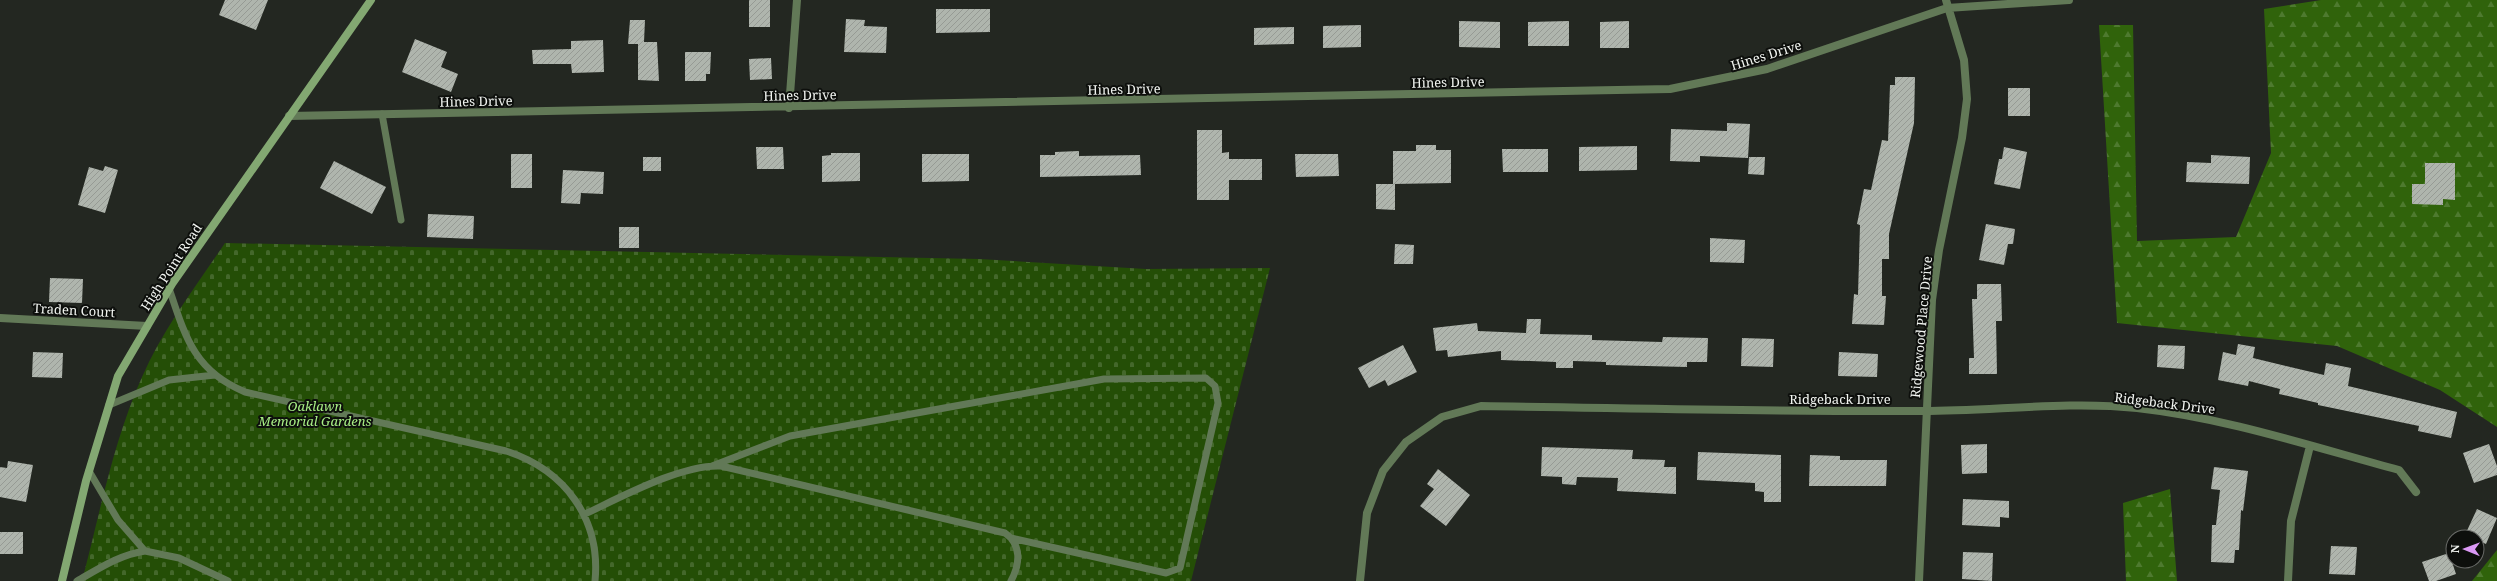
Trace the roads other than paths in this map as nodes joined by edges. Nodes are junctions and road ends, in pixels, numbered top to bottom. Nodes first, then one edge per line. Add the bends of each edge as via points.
1 (371, 0) edge
2 (797, 0) edge
3 (2069, 0) edge
4 (1946, 4) edge
5 (789, 108) junction
6 (382, 114) junction
7 (289, 116) junction
8 (401, 220) dead end
9 (169, 288) junction
10 (0, 318) edge
11 (147, 326) junction
12 (215, 375) junction
13 (109, 405) junction
14 (1926, 411) junction
15 (2310, 446) junction
16 (712, 466) junction
17 (89, 471) junction
18 (2416, 492) dead end
19 (585, 514) junction
20 (1011, 538) junction
21 (146, 551) junction
22 (62, 581) edge
23 (77, 581) edge
24 (228, 581) edge
25 (596, 581) edge
26 (1011, 581) edge
27 (1360, 581) edge
28 (1920, 581) edge
29 (2288, 581) edge

1 - 7 main road, High Point Road
2 - 5 street
3 - 4 street, Hines Drive
4 - 5 street, Hines Drive via 1767,69 1670,89
4 - 14 street, Ridgewood Place Drive via 1964,60 1967,99 1932,300
5 - 6 street, Hines Drive
6 - 7 street, Hines Drive
6 - 8 lane
7 - 9 main road, High Point Road
9 - 11 main road, High Point Road
9 - 12 lane via 191,347 200,361
10 - 11 street, Traden Court
11 - 13 main road, High Point Road via 118,376
12 - 13 lane via 169,380
12 - 19 lane via 245,392 517,455 534,463 561,482
13 - 17 main road, High Point Road
14 - 15 street, Ridgeback Drive via 2049,406 2134,408 2235,425
14 - 27 street, Ridgeback Drive via 1481,406 1442,417 1406,442 1383,471 1368,513
14 - 28 street, Ridgewood Place Drive
15 - 18 street, Ridgeback Drive via 2399,470
15 - 29 street via 2291,521
16 - 19 lane via 671,476
16 - 20 lane via 995,530
16 - 20 lane via 790,436 1104,379 1206,378 1215,386 1218,403 1180,568 1166,573
17 - 21 lane via 118,520
17 - 22 main road, High Point Road
19 - 25 lane via 594,542
20 - 26 lane via 1015,543 1018,558
21 - 23 lane via 118,558
21 - 24 lane via 183,560

